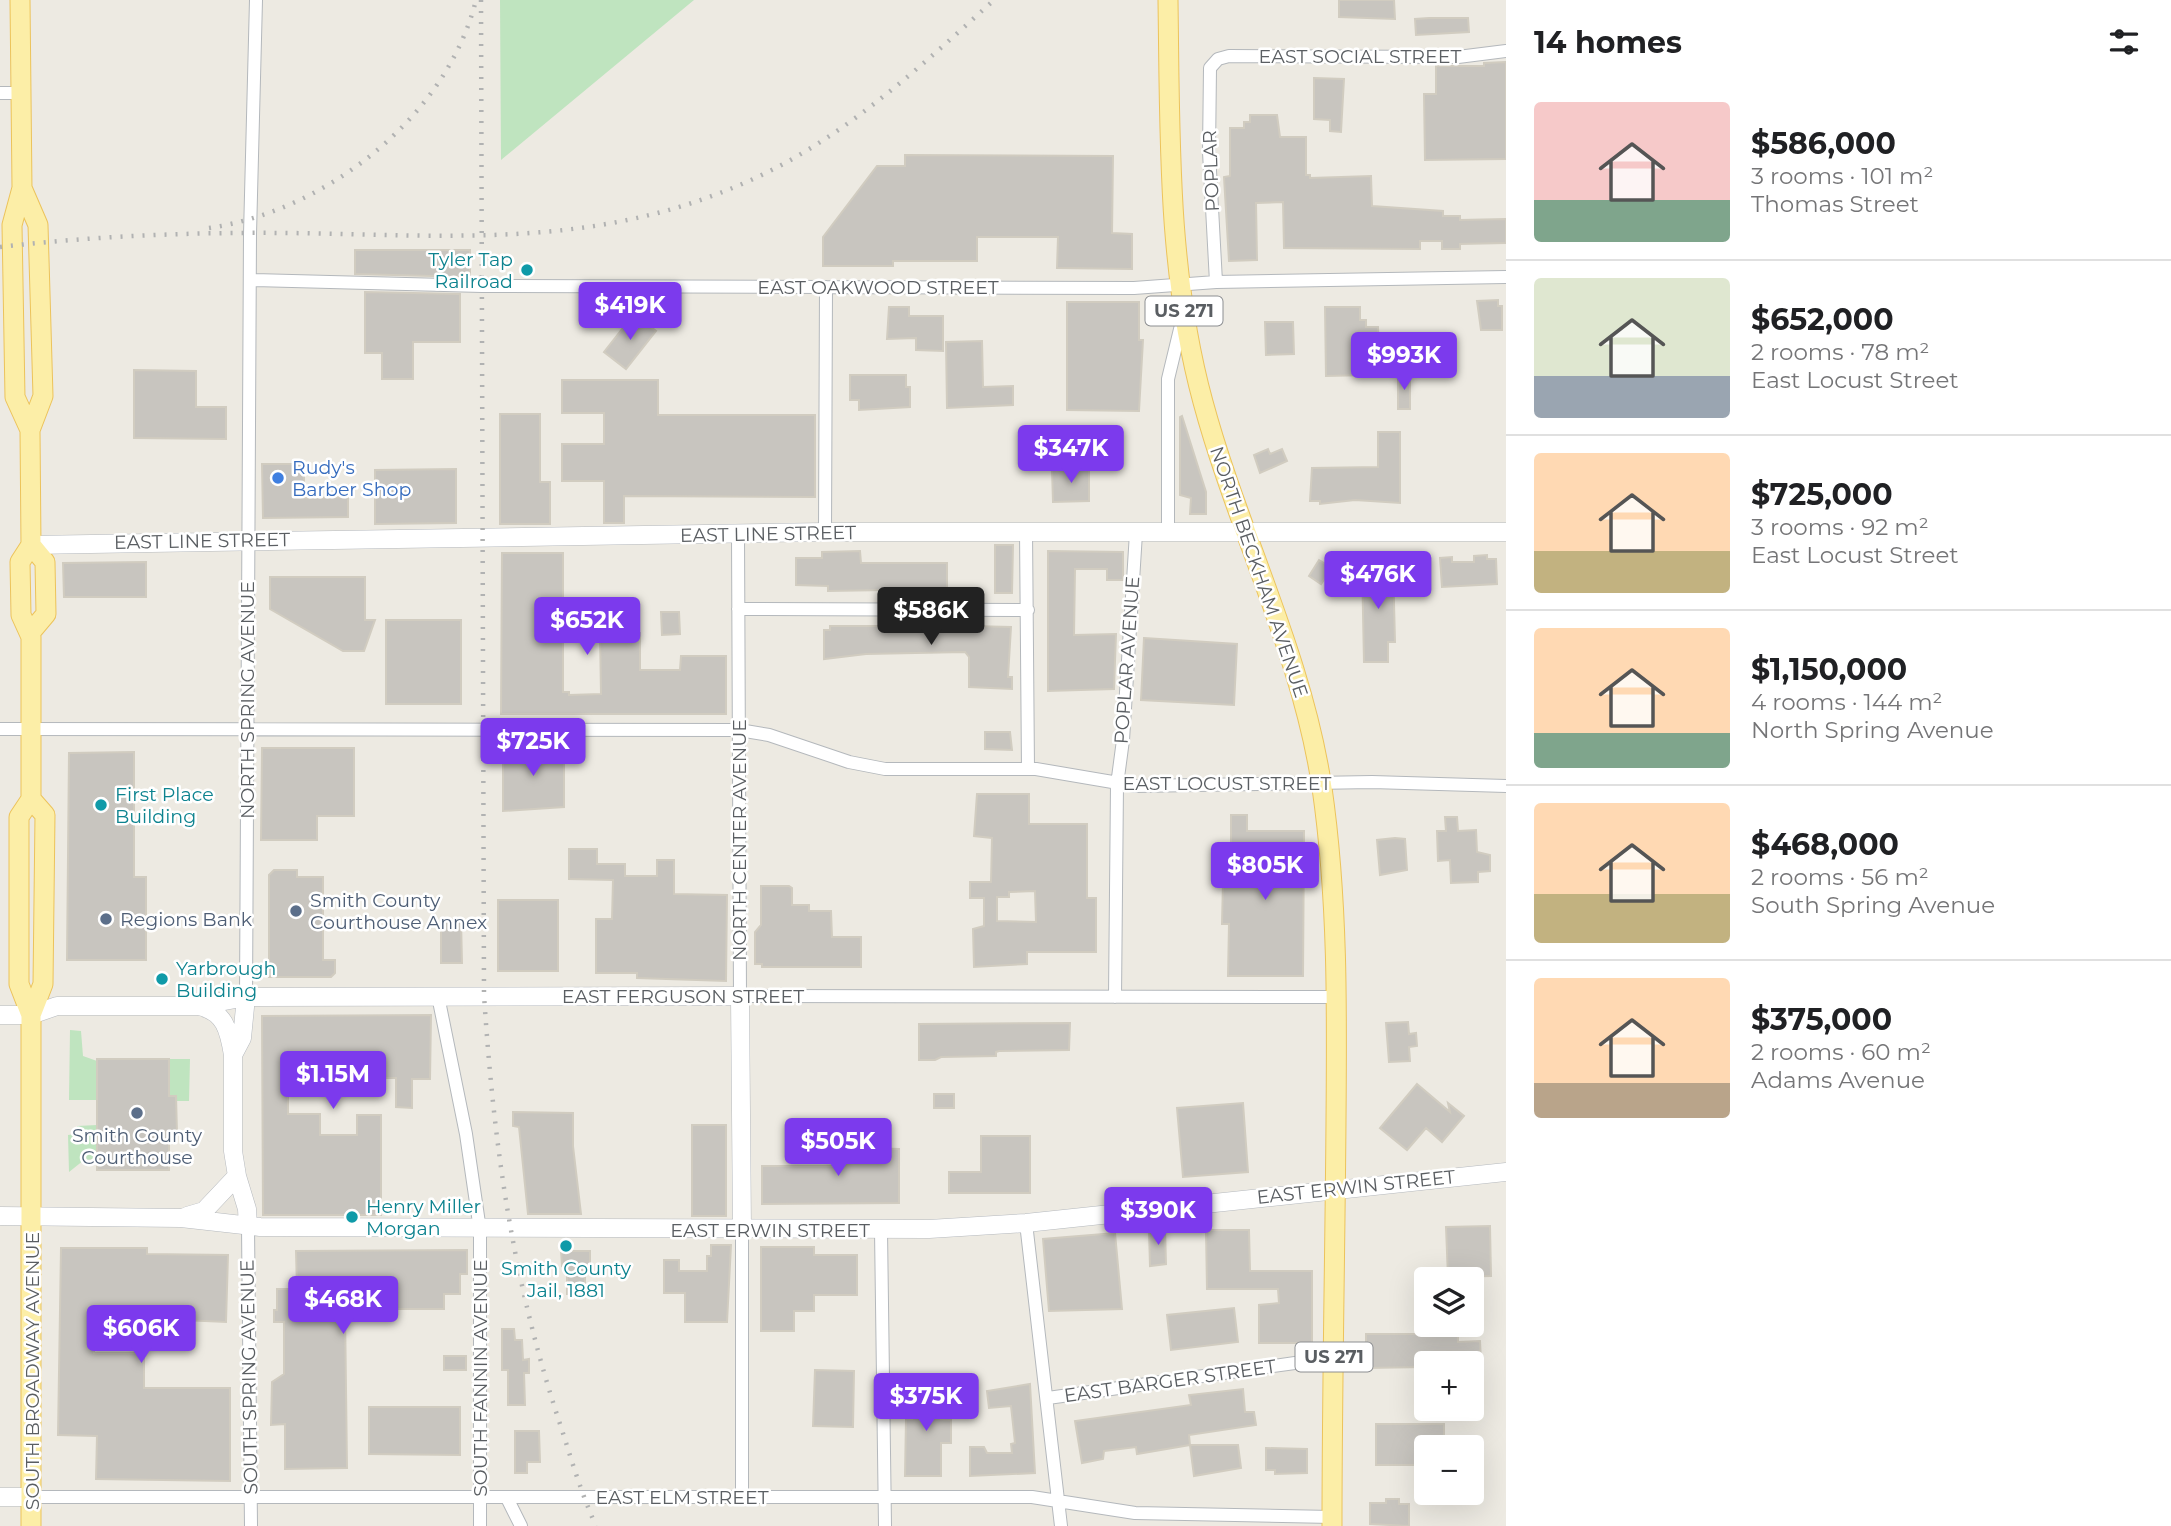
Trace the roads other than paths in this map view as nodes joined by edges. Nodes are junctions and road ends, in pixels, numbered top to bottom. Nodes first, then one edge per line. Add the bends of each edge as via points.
1 (20, 0) edge
2 (256, 0) edge
3 (1168, 0) edge
4 (1506, 51) edge
5 (1215, 61) joint
6 (0, 93) edge
7 (21, 93) junction
8 (22, 188) junction
9 (1506, 278) edge
10 (250, 280) junction
11 (1216, 282) junction
12 (1181, 284) junction
13 (826, 287) junction
14 (1184, 310) junction
15 (30, 430) junction
16 (1026, 531) junction
17 (825, 532) junction
18 (1168, 532) junction
19 (1246, 532) junction
20 (1506, 532) edge
21 (1136, 533) junction
22 (738, 534) junction
23 (247, 540) junction
24 (31, 545) junction
25 (738, 609) junction
26 (1028, 610) junction
27 (248, 728) junction
28 (0, 729) edge
29 (31, 729) junction
30 (739, 730) junction
31 (1028, 769) junction
32 (1321, 784) junction
33 (1117, 785) junction
34 (1506, 786) edge
35 (438, 996) junction
36 (740, 996) junction
37 (246, 997) junction
38 (1115, 997) junction
39 (1337, 997) junction
40 (198, 1006) junction
41 (0, 1016) edge
42 (32, 1016) junction
43 (233, 1055) junction
44 (1506, 1172) edge
45 (237, 1177) junction
46 (1335, 1189) junction
47 (0, 1216) edge
48 (33, 1216) junction
49 (180, 1217) junction
50 (1026, 1223) junction
51 (248, 1227) junction
52 (741, 1229) junction
53 (480, 1230) junction
54 (881, 1230) junction
55 (1334, 1363) junction
56 (1048, 1398) junction
57 (0, 1497) edge
58 (31, 1497) junction
59 (480, 1497) junction
60 (742, 1497) junction
61 (885, 1497) junction
62 (507, 1498) junction
63 (251, 1499) junction
64 (1059, 1500) junction
65 (1332, 1522) edge
66 (31, 1526) edge
67 (251, 1526) edge
68 (480, 1526) edge
69 (521, 1526) edge
70 (885, 1526) edge
71 (1061, 1526) edge

1 - 7 main road
2 - 10 street, NORTH SPRING AVENUE
3 - 12 main road, NORTH BECKHAM AVENUE / US 271 via 1171,193
4 - 5 street, EAST SOCIAL STREET via 1458,57 1229,56
5 - 11 street, POPLAR via 1210,68 1209,152
6 - 7 street
7 - 8 main road
8 - 15 main road via 12,225 15,397
8 - 15 main road via 38,225 43,370 43,396
9 - 11 street, EAST OAKWOOD STREET
10 - 13 street, EAST OAKWOOD STREET via 367,285
10 - 23 street, NORTH SPRING AVENUE
11 - 12 street, EAST OAKWOOD STREET
12 - 13 street, EAST OAKWOOD STREET via 1134,288
12 - 14 main road, NORTH BECKHAM AVENUE / US 271
13 - 17 street
14 - 18 street via 1168,379
14 - 19 main road, NORTH BECKHAM AVENUE / US 271 via 1202,399
15 - 24 main road
16 - 17 main road, EAST LINE STREET
16 - 21 main road, EAST LINE STREET
16 - 26 street
17 - 22 main road, EAST LINE STREET
18 - 19 main road, EAST LINE STREET
18 - 21 main road, EAST LINE STREET
19 - 20 main road, EAST LINE STREET
19 - 32 main road, NORTH BECKHAM AVENUE / US 271 via 1287,643
21 - 33 street, POPLAR AVENUE
22 - 23 main road, EAST LINE STREET
22 - 25 street, NORTH CENTER AVENUE
23 - 24 main road, EAST LINE STREET
23 - 27 street, NORTH SPRING AVENUE
24 - 29 main road via 20,562 20,615 30,633
25 - 26 street
25 - 30 street, NORTH CENTER AVENUE
26 - 31 street
27 - 29 street, EAST LOCUST STREET
27 - 30 street, EAST LOCUST STREET
27 - 37 street, NORTH SPRING AVENUE
28 - 29 street, EAST LOCUST STREET
29 - 42 main road, SOUTH BROADWAY AVENUE via 31,799 45,815 43,984
30 - 31 street, EAST LOCUST STREET via 866,766
30 - 36 street, NORTH CENTER AVENUE
31 - 33 street, EAST LOCUST STREET
32 - 33 street, EAST LOCUST STREET
32 - 34 street, EAST LOCUST STREET
32 - 39 main road, NORTH BECKHAM AVENUE / US 271 via 1334,903
33 - 38 street, POPLAR AVENUE
35 - 36 main road, EAST FERGUSON STREET
35 - 37 main road, EAST FERGUSON STREET
35 - 53 street, SOUTH FANNIN AVENUE
36 - 38 street, EAST FERGUSON STREET
36 - 52 main road, NORTH CENTER AVENUE
37 - 40 main road, EAST FERGUSON STREET
37 - 43 main road, NORTH SPRING AVENUE via 242,1038
38 - 39 street, EAST FERGUSON STREET
39 - 46 main road, NORTH BECKHAM AVENUE / US 271
40 - 42 main road, EAST FERGUSON STREET via 57,1006
40 - 43 main road via 214,1010 220,1017 229,1031
41 - 42 main road, EAST FERGUSON STREET
42 - 48 main road, SOUTH BROADWAY AVENUE
43 - 45 main road, NORTH SPRING AVENUE
44 - 46 main road, EAST ERWIN STREET
45 - 49 main road via 204,1211
45 - 51 main road, NORTH SPRING AVENUE
46 - 50 main road, EAST ERWIN STREET
46 - 55 main road, US 271
47 - 48 main road, EAST ERWIN STREET
48 - 49 main road, EAST ERWIN STREET
48 - 58 main road, SOUTH BROADWAY AVENUE
49 - 51 main road, EAST ERWIN STREET
50 - 54 main road, EAST ERWIN STREET
50 - 56 street
51 - 53 main road, EAST ERWIN STREET
51 - 63 street, SOUTH SPRING AVENUE
52 - 53 main road, EAST ERWIN STREET
52 - 54 main road, EAST ERWIN STREET
52 - 60 street
53 - 59 street, SOUTH FANNIN AVENUE
54 - 61 street
55 - 56 street, EAST BARGER STREET via 1302,1363
55 - 65 main road, US 271
56 - 64 street
57 - 58 main road
58 - 63 street, EAST ELM STREET
58 - 66 main road, SOUTH BROADWAY AVENUE
59 - 62 street, EAST ELM STREET
59 - 63 street, EAST ELM STREET
59 - 68 street, SOUTH FANNIN AVENUE
60 - 61 street, EAST ELM STREET
60 - 62 street, EAST ELM STREET
61 - 64 street, EAST ELM STREET
61 - 70 street
62 - 69 street
63 - 67 street, SOUTH SPRING AVENUE
64 - 65 street, EAST ELM STREET via 1135,1513
64 - 71 street

